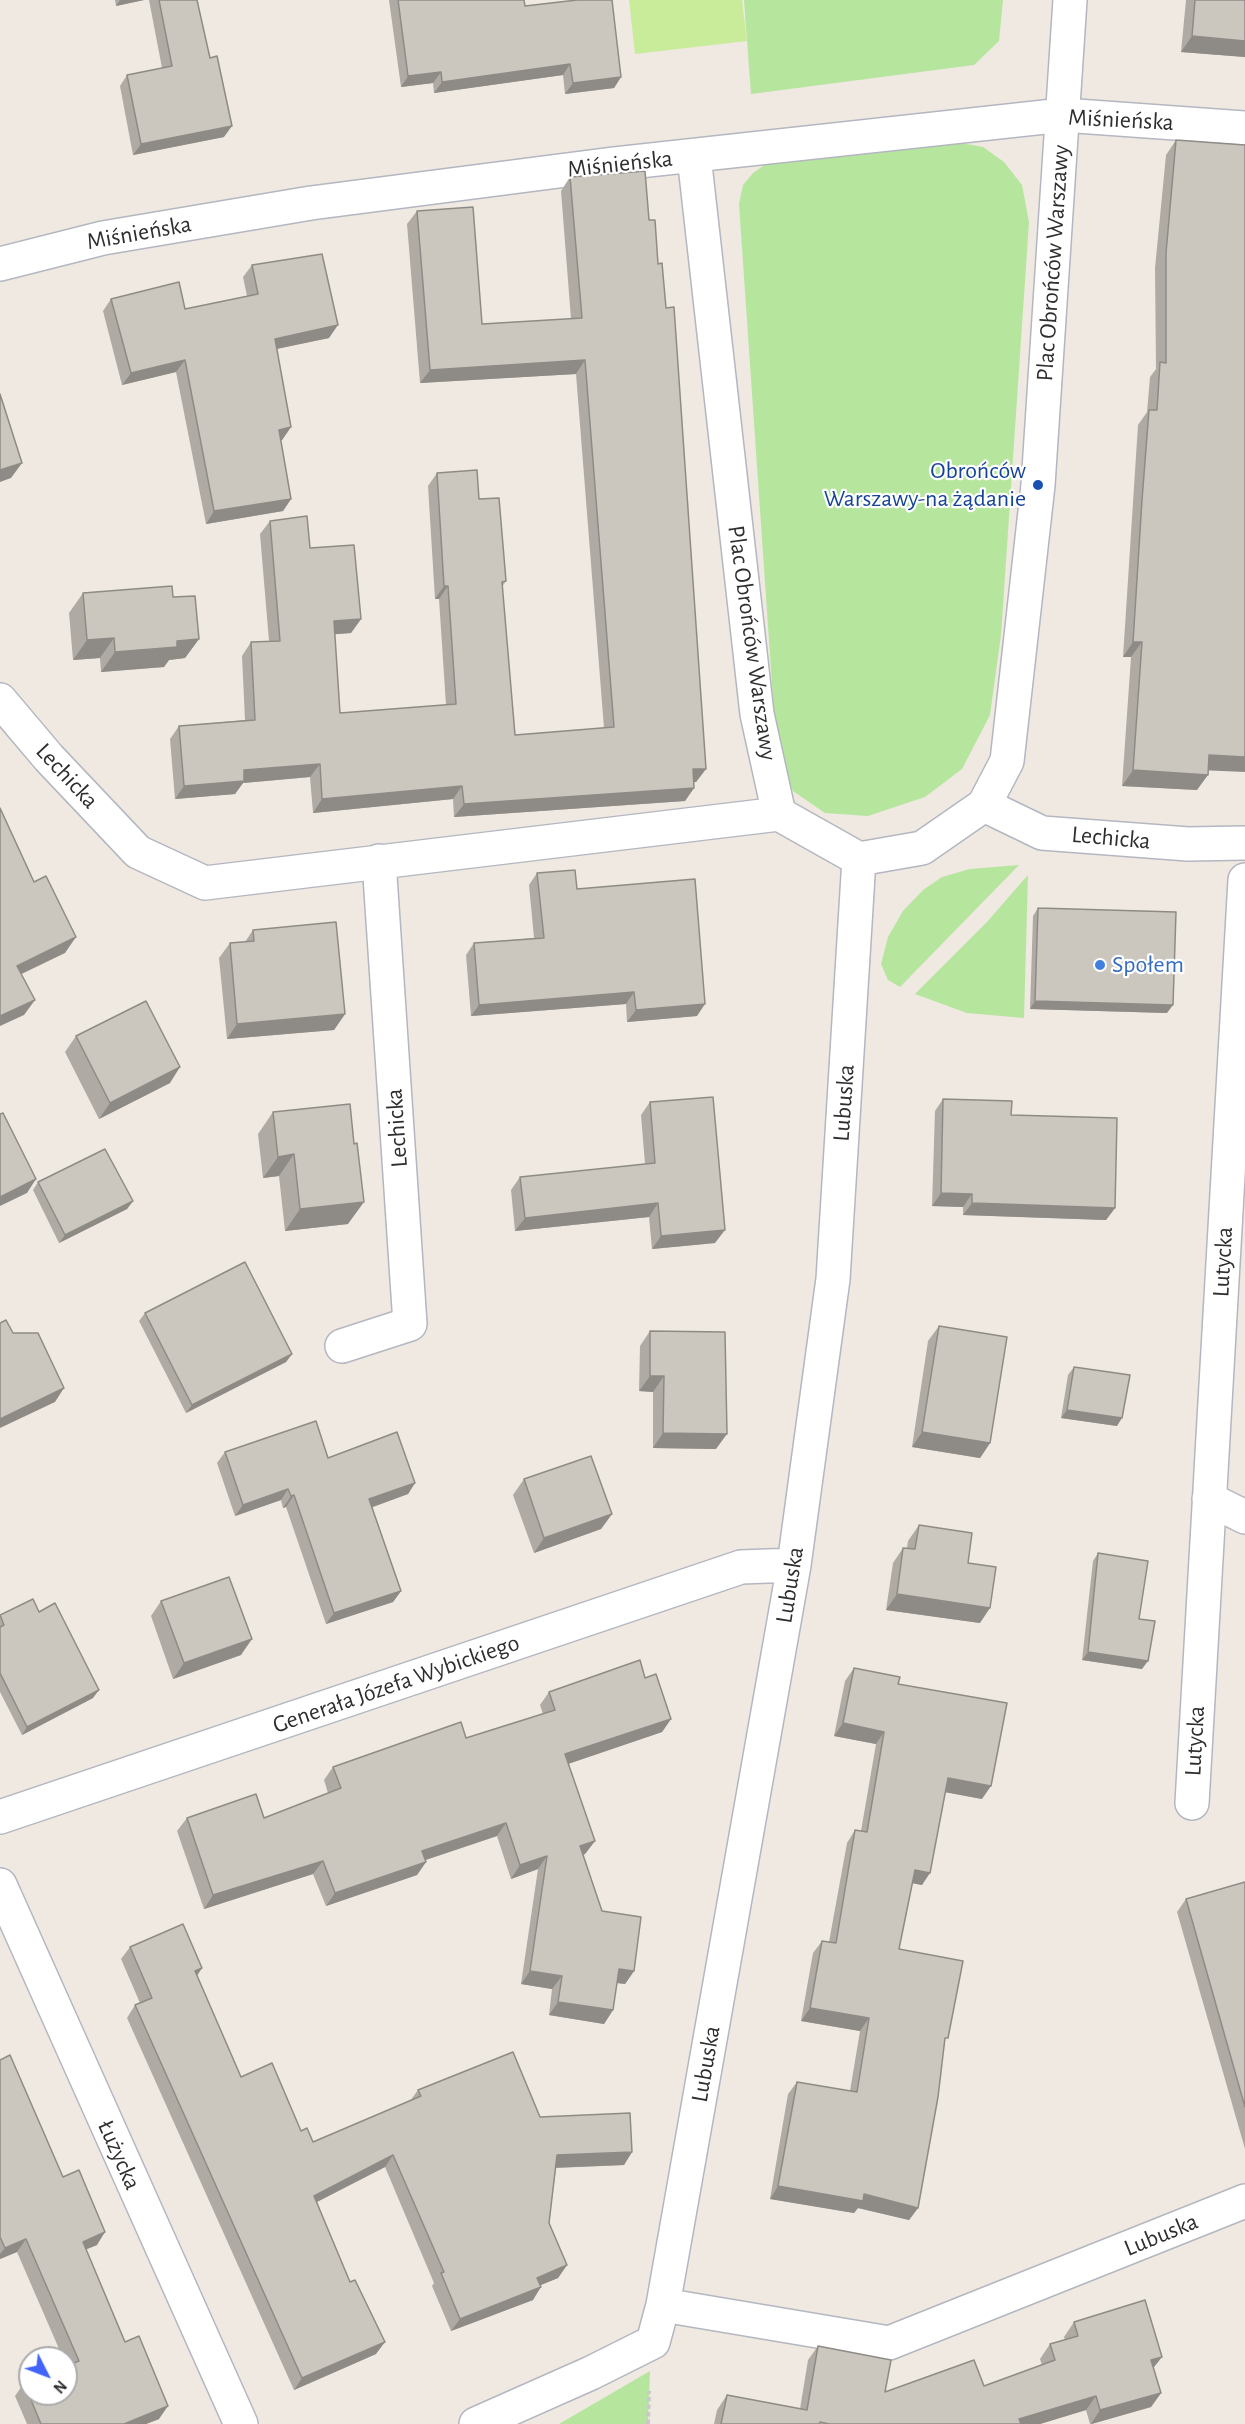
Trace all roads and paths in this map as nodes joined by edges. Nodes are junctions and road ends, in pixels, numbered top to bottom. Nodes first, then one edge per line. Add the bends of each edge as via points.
1 (1070, 0) edge
2 (1063, 115) junction
3 (1245, 128) edge
4 (694, 156) junction
5 (0, 264) edge
6 (0, 700) edge
7 (984, 805) junction
8 (779, 814) junction
9 (1245, 843) edge
10 (859, 859) junction
11 (379, 861) junction
12 (1245, 880) edge
13 (342, 1346) dead end
14 (1209, 1500) junction
15 (1245, 1517) edge
16 (794, 1565) junction
17 (1192, 1803) dead end
18 (0, 1817) edge
19 (0, 1885) edge
20 (1245, 2201) edge
21 (663, 2305) junction
22 (241, 2424) edge
23 (476, 2424) edge

1 - 2 street
2 - 3 street, Miśnieńska
2 - 4 street, Miśnieńska
2 - 7 street, Plac Obrońców Warszawy via 1038,485 1007,761
4 - 5 street, Miśnieńska via 311,203 103,238
4 - 8 street, Plac Obrońców Warszawy via 757,714
6 - 11 street, Lechicka via 138,852 165,867 205,883
7 - 9 street, Lechicka via 1042,832 1188,844
7 - 10 street, Plac Obrońców Warszawy via 922,848
8 - 10 street
8 - 11 street, Lechicka
10 - 16 street, Lubuska via 833,1279
11 - 13 street, Lechicka via 410,1324
12 - 14 street, Lutycka
14 - 15 street
14 - 17 street, Lutycka
16 - 18 street, Generała Józefa Wybickiego via 741,1567
16 - 21 street, Lubuska
19 - 22 street, Łużycka
20 - 21 street, Lubuska via 889,2343
21 - 23 street, Lubuska via 653,2342

